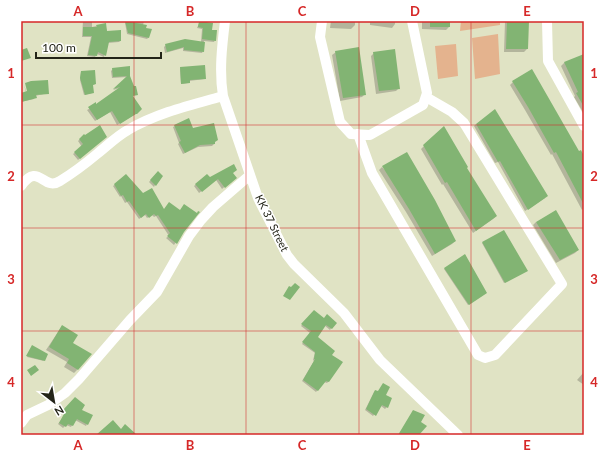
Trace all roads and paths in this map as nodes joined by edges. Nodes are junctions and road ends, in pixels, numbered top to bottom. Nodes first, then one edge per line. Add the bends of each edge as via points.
1 (225, 21) edge
2 (322, 21) edge
3 (412, 21) edge
4 (547, 21) edge
5 (223, 96) junction
6 (426, 97) junction
7 (584, 126) edge
8 (358, 134) junction
9 (250, 175) junction
10 (21, 186) edge
11 (21, 423) edge
12 (458, 435) edge

1 - 5 street, KK 37 Street via 221,67
2 - 8 street via 320,37 340,122 351,134
3 - 6 street
4 - 7 street via 548,61
5 - 9 street, KK 37 Street
5 - 10 street via 183,107 128,130 58,183 50,183 32,176
6 - 8 street via 423,106 370,135
6 - 8 street via 452,112 464,123 562,284 495,355 485,358 478,355 375,179
9 - 11 street via 201,220 188,236 157,292 80,379 48,405 27,415
9 - 12 street, KK 37 Street via 258,198 294,264 344,313 380,360

